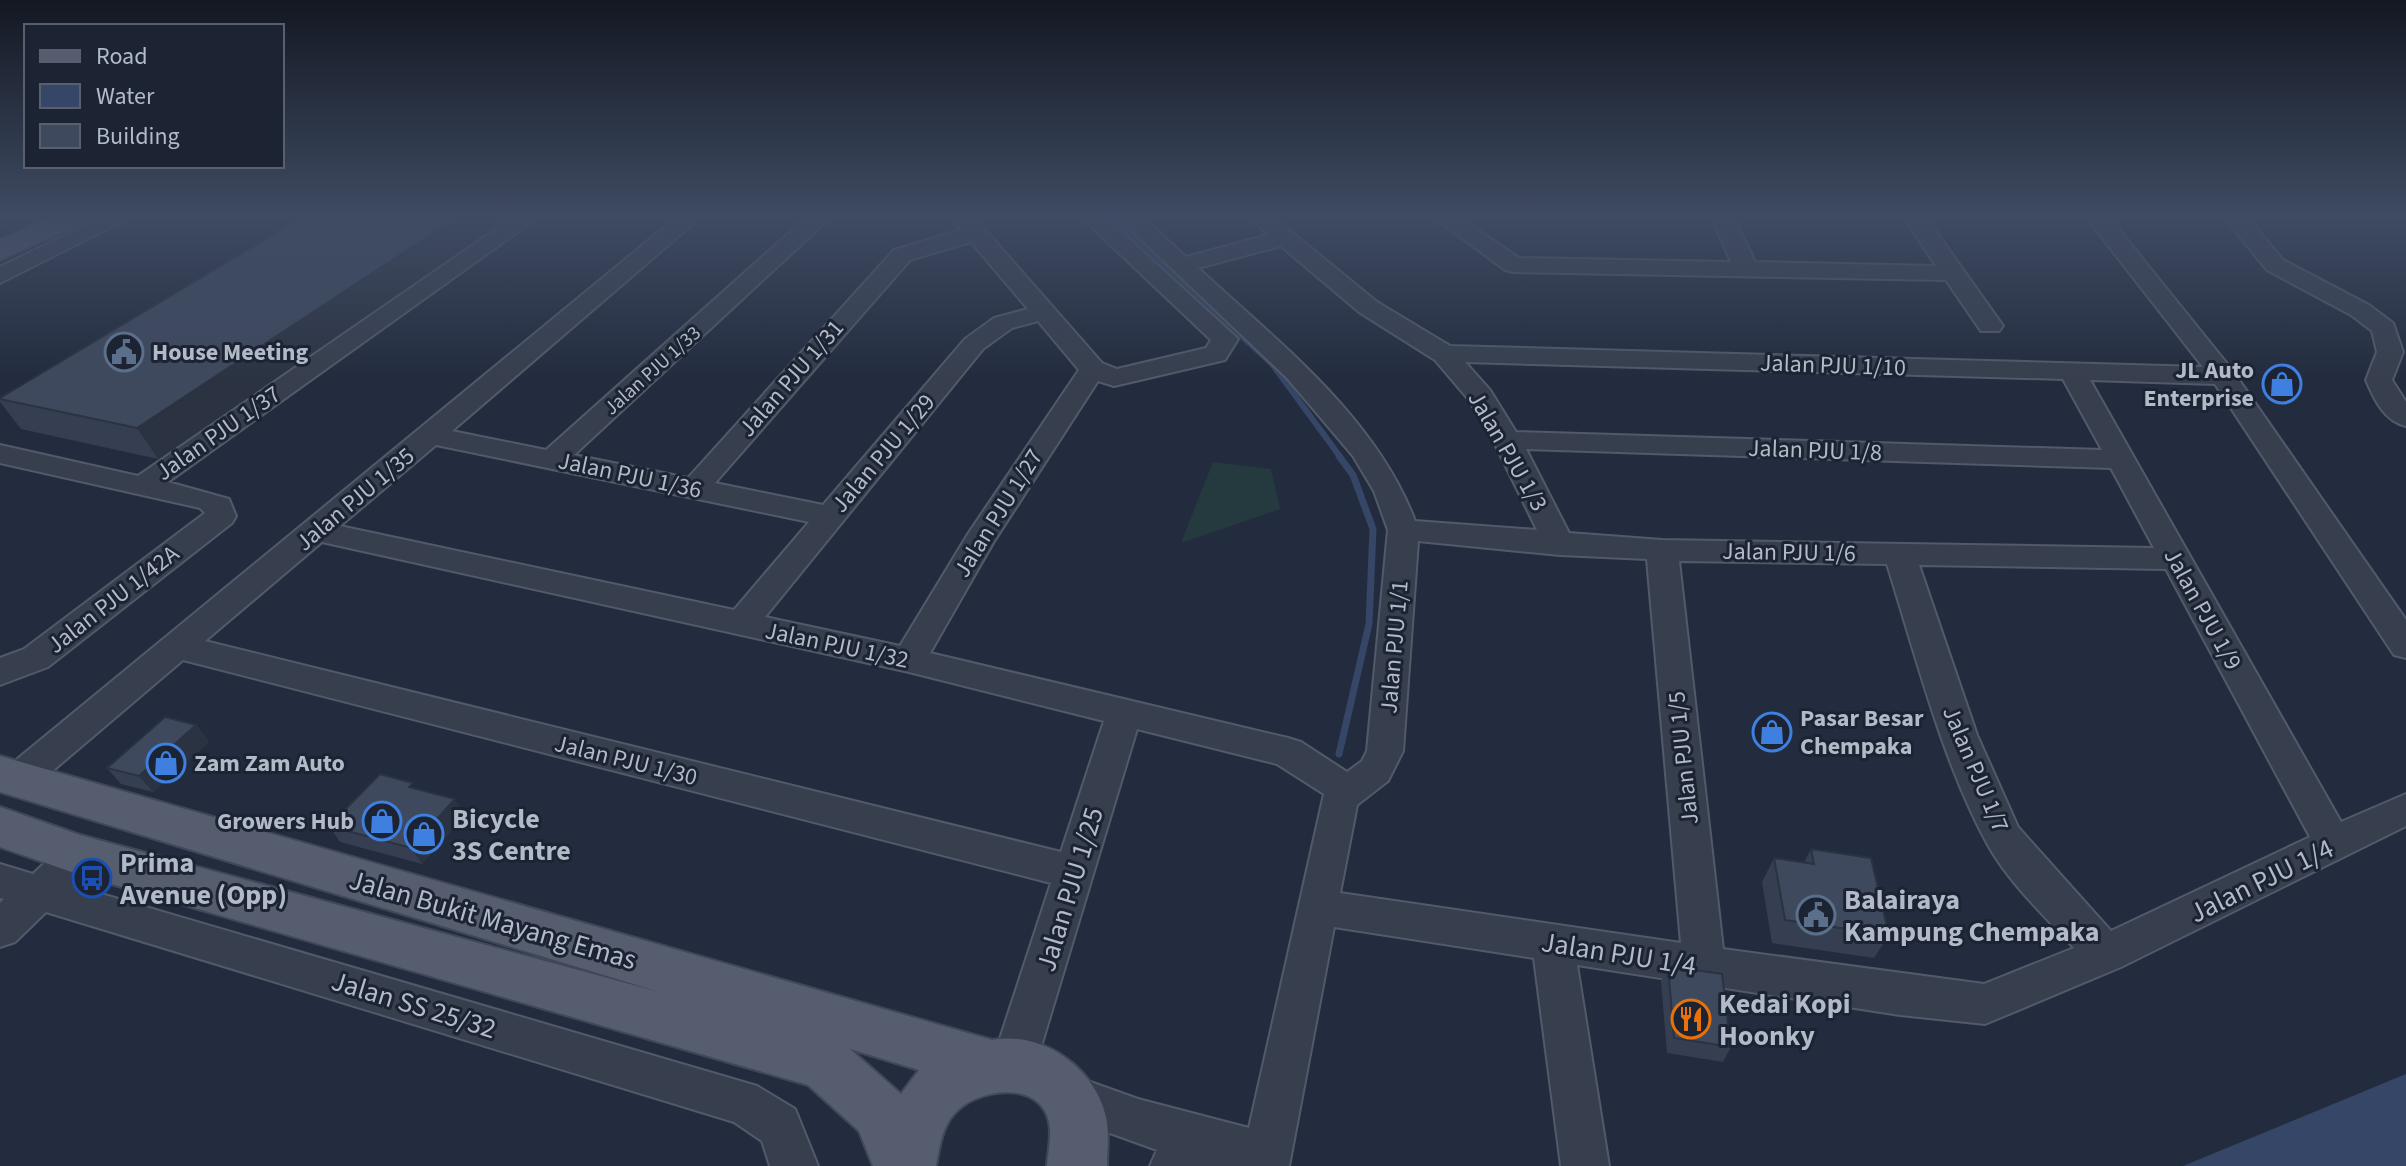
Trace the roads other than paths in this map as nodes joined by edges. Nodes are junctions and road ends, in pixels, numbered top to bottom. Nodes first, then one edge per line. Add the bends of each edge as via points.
1 (451, 270) edge
2 (626, 270) edge
3 (761, 270) edge
4 (888, 270) edge
5 (1009, 270) edge
6 (1150, 270) edge
7 (1190, 270) edge
8 (1323, 270) edge
9 (1846, 270) edge
10 (1952, 270) edge
11 (2139, 270) edge
12 (2285, 270) edge
13 (1954, 273) junction
14 (1045, 312) junction
15 (1990, 326) dead end
16 (1444, 354) junction
17 (2072, 371) junction
18 (1104, 374) junction
19 (2223, 376) junction
20 (2406, 418) edge
21 (430, 435) junction
22 (1507, 440) junction
23 (0, 454) edge
24 (553, 459) junction
25 (2124, 460) junction
26 (143, 486) junction
27 (694, 489) junction
28 (830, 516) junction
29 (1403, 530) junction
30 (316, 531) junction
31 (1560, 545) junction
32 (1662, 550) junction
33 (1899, 553) junction
34 (2174, 559) junction
35 (741, 624) junction
36 (2406, 646) edge
37 (179, 647) junction
38 (909, 660) junction
39 (0, 672) edge
40 (1124, 714) junction
41 (1346, 790) junction
42 (6, 794) edge
43 (2406, 809) edge
44 (2334, 845) junction
45 (80, 855) junction
46 (1073, 872) junction
47 (20, 886) edge
48 (1317, 907) junction
49 (0, 929) edge
50 (1553, 943) junction
51 (2106, 954) junction
52 (1704, 965) junction
53 (1000, 1064) junction
54 (1068, 1096) junction
55 (1265, 1161) edge
56 (794, 1166) edge
57 (904, 1166) edge
58 (1077, 1166) edge
59 (1174, 1166) edge
60 (1585, 1166) edge

1 - 26 street, Jalan PJU 1/37
2 - 21 street, Jalan PJU 1/35
3 - 24 street, Jalan PJU 1/33
4 - 27 street, Jalan PJU 1/31
5 - 14 street
6 - 18 street via 1225,339 1216,354
7 - 29 street, Jalan PJU 1/1 via 1296,372 1365,452 1389,491
8 - 16 street, Jalan PJU 1/3 via 1368,307
9 - 13 street
10 - 13 street
11 - 19 street
12 - 20 street via 2384,328 2390,352 2379,380 2388,400
13 - 15 street
14 - 18 street
14 - 28 street, Jalan PJU 1/29 via 1003,323 974,344
16 - 17 street, Jalan PJU 1/10
16 - 22 street, Jalan PJU 1/3 via 1480,396
17 - 19 street, Jalan PJU 1/10
17 - 25 street, Jalan PJU 1/9
18 - 38 street, Jalan PJU 1/27 via 979,541
19 - 36 street
21 - 24 street, Jalan PJU 1/36
21 - 30 street, Jalan PJU 1/35
22 - 25 street, Jalan PJU 1/8
22 - 31 street, Jalan PJU 1/3
23 - 26 street
24 - 27 street, Jalan PJU 1/36
25 - 34 street, Jalan PJU 1/9
26 - 39 street, Jalan PJU 1/42A via 209,501 221,516 36,658
27 - 28 street, Jalan PJU 1/36
28 - 35 street, Jalan PJU 1/29
29 - 31 street, Jalan PJU 1/6
29 - 41 street, Jalan PJU 1/1 via 1385,751 1379,771
30 - 35 street, Jalan PJU 1/32
30 - 37 street, Jalan PJU 1/35
31 - 32 street, Jalan PJU 1/6
32 - 33 street, Jalan PJU 1/6
32 - 52 street, Jalan PJU 1/5
33 - 34 street, Jalan PJU 1/6
33 - 51 street, Jalan PJU 1/7 via 1959,735 2003,837
34 - 44 street, Jalan PJU 1/9
35 - 38 street, Jalan PJU 1/32
37 - 42 street, Jalan PJU 1/35
37 - 46 street, Jalan PJU 1/30
38 - 40 street, Jalan PJU 1/32
40 - 41 street, Jalan PJU 1/32 via 1288,752
40 - 46 street, Jalan PJU 1/25
41 - 48 street via 1339,801
42 - 45 main road, Jalan Bukit Mayang Emas
42 - 53 main road, Jalan Bukit Mayang Emas
43 - 44 street, Jalan PJU 1/4
44 - 51 street, Jalan PJU 1/4
45 - 47 street
45 - 57 main road, Jalan Bukit Mayang Emas via 824,1063 879,1111
46 - 53 street, Jalan PJU 1/25
47 - 49 street
47 - 56 street, Jalan SS 25/32 via 741,1102 772,1116 787,1135
48 - 50 street, Jalan PJU 1/4
48 - 55 street
50 - 52 street, Jalan PJU 1/4
50 - 60 street
51 - 52 street, Jalan PJU 1/4 via 1985,1004
53 - 54 main road, Jalan Bukit Mayang Emas via 1035,1069
53 - 57 main road via 958,1074 934,1091 916,1115
54 - 55 street
54 - 58 main road via 1079,1119
55 - 59 street

